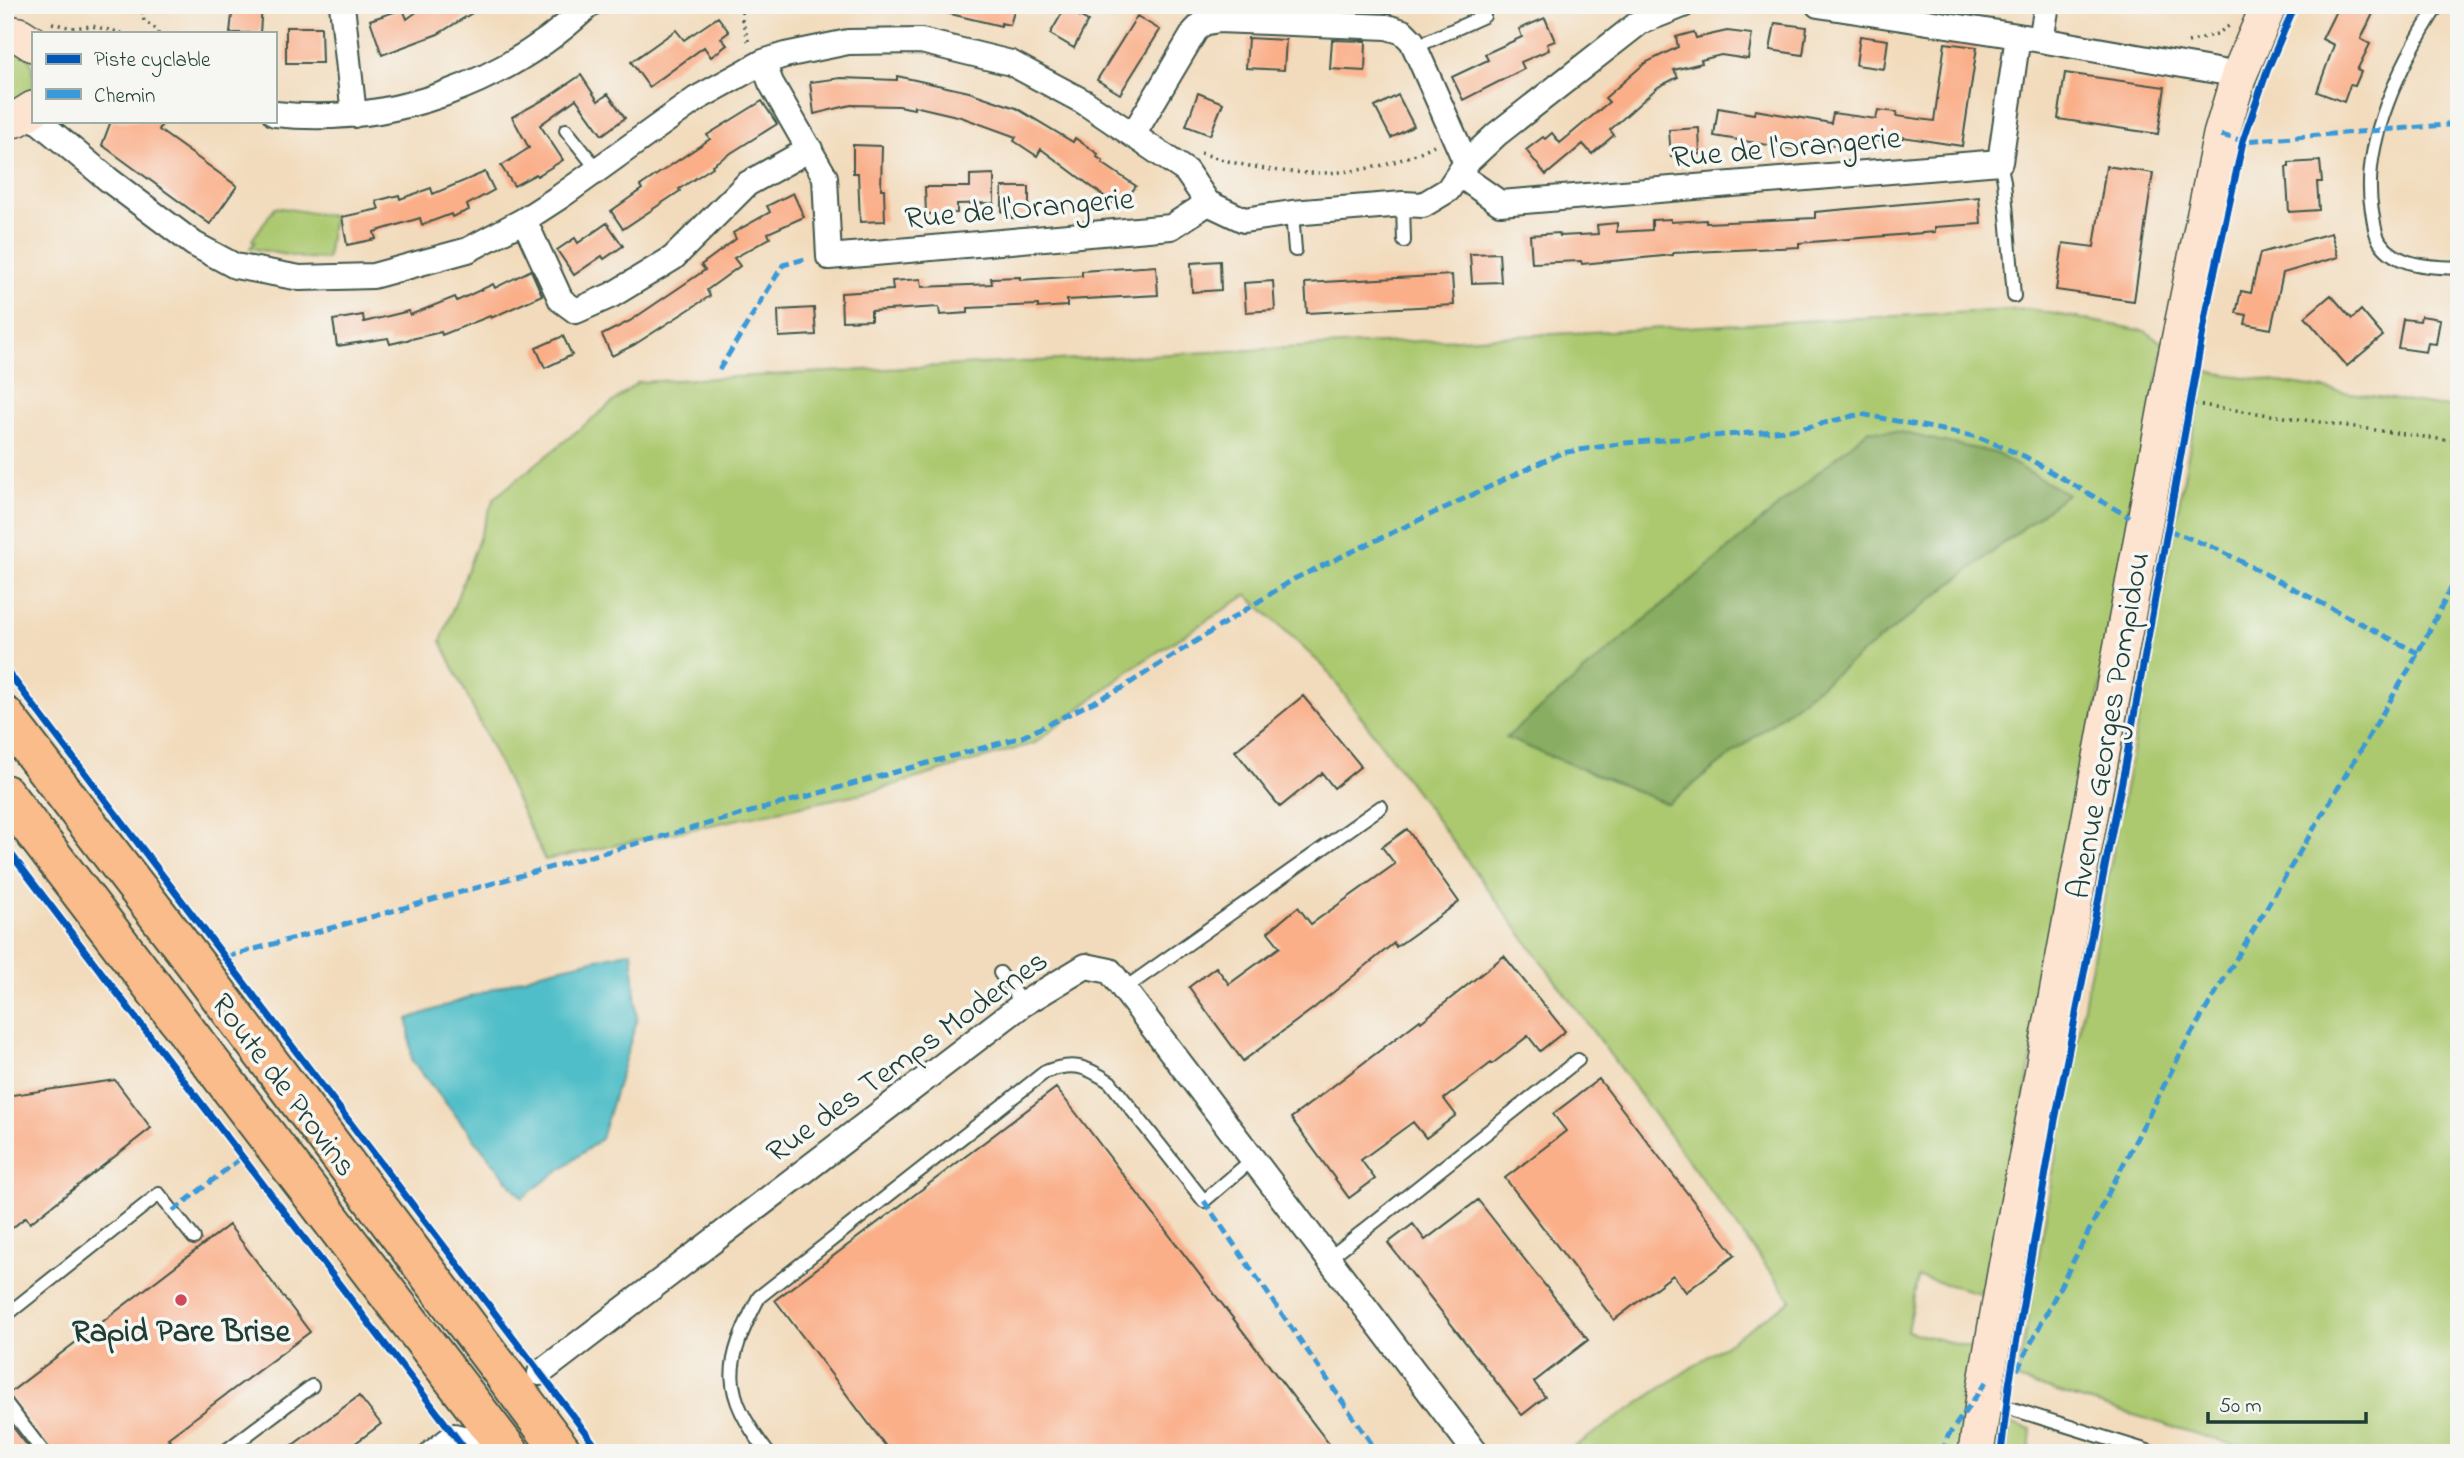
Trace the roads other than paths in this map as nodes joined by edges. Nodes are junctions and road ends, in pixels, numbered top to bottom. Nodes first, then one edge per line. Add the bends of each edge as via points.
1 (342, 5) edge
2 (589, 5) edge
3 (1683, 5) edge
4 (1818, 5) edge
5 (2047, 5) edge
6 (2269, 5) edge
7 (2438, 5) edge
8 (1484, 16) dead end
9 (2029, 38) junction
10 (1415, 47) junction
11 (763, 62) junction
12 (2239, 75) junction
13 (276, 114) edge
14 (354, 115) junction
15 (36, 122) edge
16 (566, 130) dead end
17 (1133, 135) junction
18 (810, 149) junction
19 (2000, 162) junction
20 (1463, 169) junction
21 (598, 170) junction
22 (1208, 203) junction
23 (1403, 204) junction
24 (1292, 213) junction
25 (524, 220) junction
26 (1404, 241) dead end
27 (1295, 250) dead end
28 (2459, 268) edge
29 (2014, 296) dead end
30 (5, 716) edge
31 (5, 794) edge
32 (1381, 807) dead end
33 (1000, 973) dead end
34 (1124, 989) junction
35 (1023, 1003) junction
36 (1578, 1060) dead end
37 (1253, 1159) junction
38 (194, 1238) dead end
39 (1328, 1259) junction
40 (5, 1316) edge
41 (491, 1359) junction
42 (540, 1373) junction
43 (458, 1385) junction
44 (312, 1386) dead end
45 (1983, 1400) junction
46 (5, 1402) edge
47 (454, 1436) junction
48 (552, 1439) edge
49 (509, 1451) edge
50 (44, 1453) edge
51 (223, 1453) edge
52 (432, 1453) edge
53 (768, 1453) edge
54 (1476, 1453) edge
55 (1976, 1453) edge
56 (2154, 1453) edge

1 - 14 street
2 - 14 street via 536,49 492,74 451,92
3 - 20 street via 1640,22 1497,134
4 - 9 street
5 - 9 street
6 - 12 main road, Avenue Georges Pompidou
7 - 28 lane via 2400,76 2378,131 2370,171 2371,206 2380,242 2404,261
8 - 10 lane
9 - 12 street
9 - 19 street
10 - 17 street, Rue de l'Orangerie via 1403,32 1387,27 1208,21 1195,31
10 - 20 street, Rue de l'Orangerie
11 - 17 street, Rue de l'Orangerie via 848,42 921,41 1011,63 1084,102
11 - 18 street, Rue de l'Orangerie
11 - 21 street, Rue de l'Orangerie via 696,99
12 - 45 main road, Avenue Georges Pompidou via 2221,135 2173,370
13 - 14 street
15 - 25 street, Rue de l'Orangerie via 194,244 235,266 300,278 373,275 468,250
16 - 21 lane
17 - 22 street, Rue de l'Orangerie via 1186,171
18 - 22 street, Rue de l'Orangerie via 825,177 817,258 1171,227
18 - 25 street via 747,184 673,258 576,311 561,300
19 - 20 street, Rue de l'Orangerie via 1500,203
19 - 29 lane
20 - 23 street via 1448,190 1423,205
21 - 25 street, Rue de l'Orangerie
22 - 24 street via 1244,220
23 - 24 street
23 - 26 lane
24 - 27 lane
30 - 41 main road, Route de Provins
31 - 43 main road, Route de Provins
32 - 34 lane
33 - 35 lane
34 - 35 street, Rue des Temps Modernes via 1110,971 1086,966
34 - 37 street, Rue des Temps Modernes
35 - 42 street, Rue des Temps Modernes
36 - 39 lane
37 - 39 street, Rue des Temps Modernes
37 - 53 lane via 1204,1201 1110,1082 1090,1070 1064,1065 1045,1072 759,1297 741,1332 731,1373 736,1404
38 - 40 lane via 159,1194
39 - 54 street, Rue des Temps Modernes
41 - 42 street
41 - 48 main road, Route de Provins
42 - 48 street
43 - 47 street
43 - 49 main road, Route de Provins
44 - 51 lane
45 - 55 main road, Avenue Georges Pompidou
45 - 56 lane
46 - 50 lane
47 - 49 street
47 - 52 street

